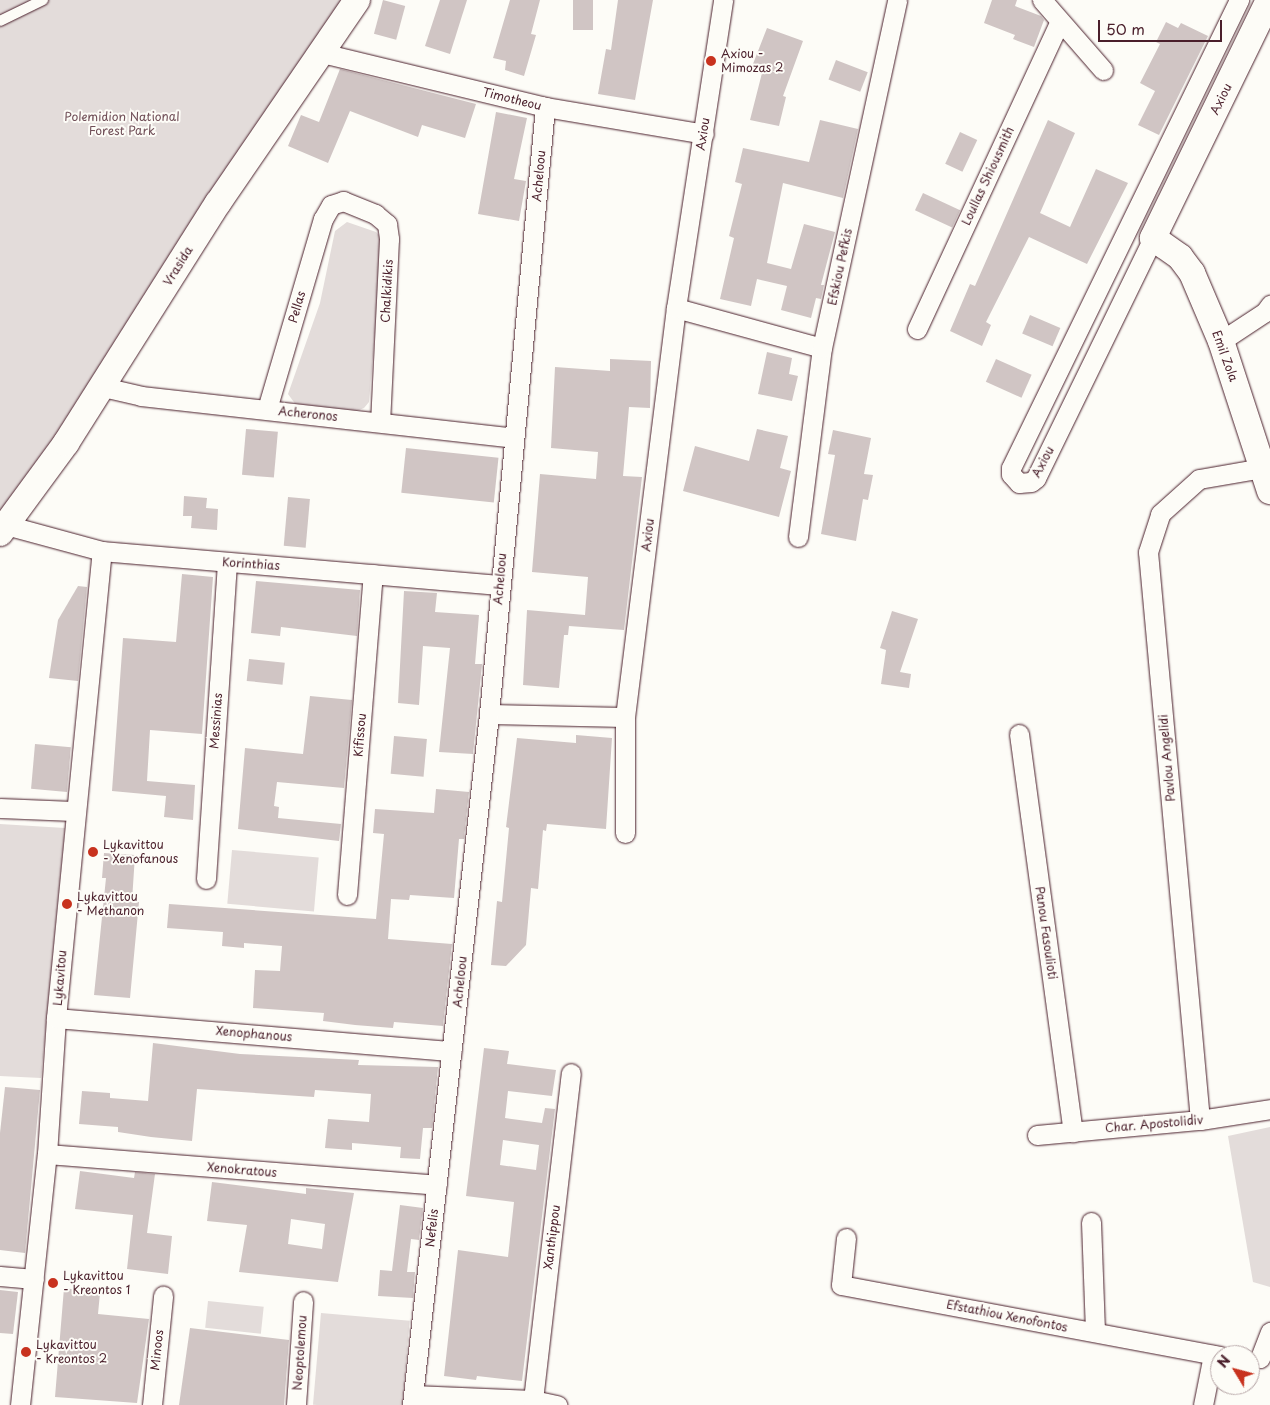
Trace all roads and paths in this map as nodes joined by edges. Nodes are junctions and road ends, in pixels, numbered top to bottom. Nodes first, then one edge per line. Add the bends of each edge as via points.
1 (43, 0) edge
2 (357, 0) edge
3 (722, 0) edge
4 (897, 0) edge
5 (1239, 0) edge
6 (1260, 3) edge
7 (1052, 8) edge
8 (0, 21) edge
9 (322, 53) junction
10 (1103, 70) dead end
11 (545, 107) junction
12 (704, 134) junction
13 (331, 205) joint
14 (1152, 238) junction
15 (1270, 305) edge
16 (676, 308) junction
17 (917, 329) dead end
18 (1221, 341) junction
19 (822, 348) junction
20 (103, 387) junction
21 (267, 410) junction
22 (380, 421) junction
23 (514, 438) junction
24 (1266, 480) edge
25 (3, 529) edge
26 (798, 537) dead end
27 (102, 551) junction
28 (227, 563) junction
29 (373, 574) junction
30 (499, 585) junction
31 (489, 714) junction
32 (625, 717) junction
33 (1019, 734) dead end
34 (0, 808) edge
35 (76, 811) junction
36 (625, 833) dead end
37 (206, 879) dead end
38 (347, 896) dead end
39 (56, 1018) junction
40 (452, 1051) junction
41 (571, 1073) dead end
42 (1270, 1109) edge
43 (1200, 1120) junction
44 (1074, 1132) junction
45 (1037, 1135) dead end
46 (47, 1154) junction
47 (437, 1186) junction
48 (1091, 1222) dead end
49 (846, 1238) dead end
50 (0, 1276) edge
51 (34, 1279) junction
52 (163, 1296) dead end
53 (303, 1301) dead end
54 (1094, 1332) junction
55 (1270, 1332) edge
56 (1210, 1355) edge
57 (1260, 1358) edge
58 (1210, 1379) edge
59 (412, 1400) edge
60 (533, 1400) junction
61 (20, 1405) edge
62 (152, 1405) edge
63 (296, 1405) edge
64 (558, 1405) edge
65 (1203, 1405) edge

1 - 8 lane
2 - 9 street, Vrasida
3 - 12 street, Axiou
4 - 19 street, Efskiou Pefkis
5 - 14 street, Axiou via 1011,468 1011,474 1019,483 1036,478
6 - 14 street, Axiou
7 - 10 street
7 - 17 street, Loullas Shiousmith
9 - 11 street, Timotheou
9 - 20 street, Vrasida via 218,203
11 - 12 street, Timotheou
11 - 23 street, Acheloou
12 - 16 street, Axiou
13 - 21 street, Pellas via 323,219
13 - 22 street, Chalkidikis via 344,202 375,214 387,224 389,239
14 - 18 street, Emil Zola via 1180,258 1192,273
15 - 18 street via 1265,312
16 - 19 street
16 - 32 street, Axiou
18 - 24 street, Emil Zola
19 - 26 street, Efskiou Pefkis
20 - 21 street, Acheronos via 141,396
20 - 25 street, Vrasida
21 - 22 street, Acheronos
22 - 23 street, Acheronos
23 - 30 street, Acheloou
24 - 43 street, Pavlou Angelidi via 1199,479 1160,514 1148,552
25 - 27 street, Korinthias
27 - 28 street, Korinthias
27 - 35 street, Lykavitou
28 - 29 street, Korinthias
28 - 37 street, Messinias
29 - 30 street, Korinthias
29 - 38 street, Kifissou
30 - 31 street, Acheloou
31 - 32 street
31 - 40 street, Acheloou
32 - 36 street, Axiou
33 - 44 street, Panou Fasoulioti
34 - 35 street
35 - 39 street, Lykavitou
39 - 40 street, Xenophanous
39 - 46 street, Lykavitou
40 - 47 street, Nefelis
41 - 60 street, Xanthippou
42 - 43 street, Char. Apostolidiv
43 - 44 street, Char. Apostolidiv
44 - 45 street, Char. Apostolidiv
46 - 47 street, Xenokratous
46 - 51 street, Lykavitou
47 - 59 street, Nefelis
48 - 54 street
49 - 54 street, Efstathiou Xenofontos via 841,1285
50 - 51 street
51 - 61 street, Lykavitou
52 - 62 street, Minoos
53 - 63 street, Neoptolemou
54 - 56 street, Efstathiou Xenofontos
55 - 57 street
58 - 65 street
59 - 60 street
60 - 64 street

